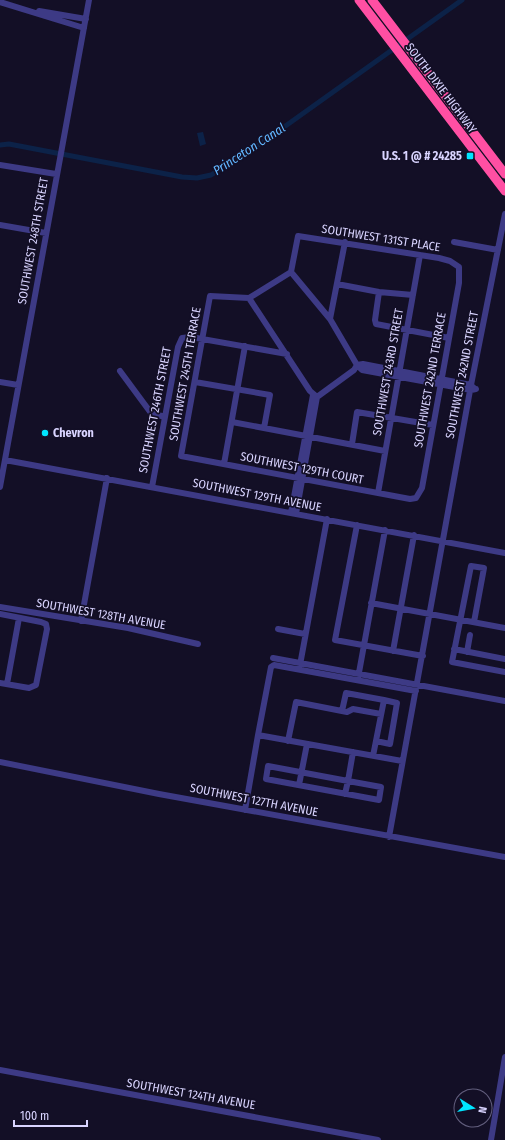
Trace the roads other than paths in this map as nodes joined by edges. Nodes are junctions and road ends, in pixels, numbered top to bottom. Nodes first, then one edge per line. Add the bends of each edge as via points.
1 (89, 0) edge
2 (358, 0) edge
3 (372, 0) edge
4 (0, 2) edge
5 (27, 10) junction
6 (86, 19) junction
7 (84, 28) junction
8 (433, 97) junction
9 (490, 155) junction
10 (0, 165) edge
11 (56, 174) junction
12 (505, 174) edge
13 (505, 191) edge
14 (505, 214) edge
15 (0, 226) edge
16 (46, 233) junction
17 (345, 242) junction
18 (454, 242) dead end
19 (498, 250) junction
20 (420, 255) junction
21 (458, 267) joint
22 (291, 272) junction
23 (338, 284) junction
24 (379, 292) junction
25 (413, 295) junction
26 (249, 298) junction
27 (330, 319) junction
28 (406, 330) junction
29 (449, 338) junction
30 (203, 339) junction
31 (245, 346) junction
32 (287, 354) junction
33 (357, 365) junction
34 (120, 371) dead end
35 (398, 374) junction
36 (0, 382) edge
37 (195, 382) junction
38 (441, 382) junction
39 (18, 385) junction
40 (471, 387) junction
41 (238, 389) junction
42 (315, 396) junction
43 (165, 417) junction
44 (390, 417) junction
45 (232, 422) junction
46 (433, 425) junction
47 (264, 428) junction
48 (308, 436) junction
49 (352, 444) junction
50 (385, 451) junction
51 (181, 456) joint
52 (5, 460) junction
53 (224, 464) junction
54 (107, 478) junction
55 (300, 479) junction
56 (152, 486) junction
57 (0, 487) edge
58 (378, 493) junction
59 (418, 496) joint
60 (294, 513) junction
61 (327, 519) junction
62 (357, 525) junction
63 (385, 530) junction
64 (414, 535) junction
65 (443, 541) junction
66 (505, 552) edge
67 (371, 603) junction
68 (0, 607) edge
69 (400, 609) junction
70 (0, 614) edge
71 (430, 614) junction
72 (19, 618) junction
73 (460, 620) junction
74 (81, 621) junction
75 (474, 622) junction
76 (505, 628) edge
77 (278, 629) dead end
78 (305, 634) junction
79 (470, 635) dead end
80 (198, 644) dead end
81 (364, 645) junction
82 (454, 649) junction
83 (392, 651) junction
84 (467, 652) junction
85 (423, 656) junction
86 (273, 658) dead end
87 (505, 659) edge
88 (300, 663) junction
89 (299, 670) junction
90 (505, 672) edge
91 (359, 674) junction
92 (357, 681) junction
93 (3, 683) edge
94 (418, 684) junction
95 (416, 691) junction
96 (384, 700) junction
97 (505, 701) edge
98 (342, 711) junction
99 (381, 714) junction
100 (258, 735) junction
101 (288, 740) junction
102 (376, 741) junction
103 (307, 744) junction
104 (353, 752) junction
105 (373, 756) junction
106 (0, 762) edge
107 (402, 762) junction
108 (302, 772) junction
109 (348, 781) junction
110 (299, 785) junction
111 (345, 794) junction
112 (244, 810) junction
113 (389, 837) junction
114 (505, 857) edge
115 (505, 1057) edge
116 (0, 1070) edge
117 (378, 1140) edge
118 (491, 1140) edge

1 - 6 street, SOUTHWEST 248TH STREET
2 - 8 highway, SOUTH DIXIE HIGHWAY
3 - 9 highway, SOUTH DIXIE HIGHWAY
4 - 5 street
5 - 6 street
5 - 7 street
6 - 7 street, SOUTHWEST 248TH STREET
7 - 11 street, SOUTHWEST 248TH STREET
8 - 9 highway via 443,101 475,143
8 - 13 highway, SOUTH DIXIE HIGHWAY
9 - 12 highway, SOUTH DIXIE HIGHWAY
10 - 11 street
11 - 16 street, SOUTHWEST 248TH STREET
14 - 19 street, SOUTHWEST 242ND STREET
15 - 16 street
16 - 39 street, SOUTHWEST 248TH STREET
17 - 20 street, SOUTHWEST 131ST PLACE
17 - 22 street, SOUTHWEST 131ST PLACE via 298,236
17 - 23 street
18 - 19 street
19 - 40 street, SOUTHWEST 242ND STREET
20 - 21 street, SOUTHWEST 131ST PLACE via 444,259
20 - 25 street, SOUTHWEST 243RD STREET
21 - 29 street, SOUTHWEST 242ND TERRACE via 459,283
22 - 26 street
22 - 27 street
23 - 24 street
23 - 27 street
24 - 25 street
24 - 28 street via 375,323
25 - 28 street, SOUTHWEST 243RD STREET
26 - 30 street, SOUTHWEST 245TH TERRACE via 210,296
26 - 32 street
27 - 33 street
28 - 29 street
28 - 35 street, SOUTHWEST 243RD STREET
29 - 38 street, SOUTHWEST 242ND TERRACE
30 - 31 street
30 - 37 street, SOUTHWEST 245TH TERRACE
30 - 43 street, SOUTHWEST 246TH STREET via 187,336 182,338 178,347
31 - 32 street
31 - 41 street
32 - 42 street
33 - 35 street via 363,364
33 - 42 street via 354,370
34 - 43 street via 151,412
35 - 38 street
35 - 44 street, SOUTHWEST 243RD STREET
36 - 39 street
37 - 41 street
37 - 51 street, SOUTHWEST 245TH TERRACE
38 - 40 street
38 - 46 street, SOUTHWEST 242ND TERRACE
39 - 52 street, SOUTHWEST 248TH STREET
40 - 65 street, SOUTHWEST 242ND STREET
41 - 45 street
41 - 47 street via 270,395
42 - 48 street
43 - 56 street, SOUTHWEST 246TH STREET
44 - 46 street
44 - 49 street via 357,412
44 - 50 street, SOUTHWEST 243RD STREET
45 - 47 street
45 - 53 street
46 - 59 street, SOUTHWEST 242ND TERRACE via 422,488
47 - 48 street
48 - 49 street
48 - 55 street
49 - 50 street
50 - 58 street, SOUTHWEST 243RD STREET
51 - 53 street, SOUTHWEST 129TH COURT
52 - 54 street, SOUTHWEST 129TH AVENUE
52 - 57 street, SOUTHWEST 248TH STREET
53 - 55 street, SOUTHWEST 129TH COURT
54 - 56 street, SOUTHWEST 129TH AVENUE
54 - 74 street
55 - 58 street, SOUTHWEST 129TH COURT
55 - 60 street
56 - 60 street, SOUTHWEST 129TH AVENUE
58 - 59 street, SOUTHWEST 129TH COURT via 410,499
60 - 61 street, SOUTHWEST 129TH AVENUE
61 - 62 street, SOUTHWEST 129TH AVENUE
61 - 78 street
62 - 63 street, SOUTHWEST 129TH AVENUE
62 - 81 street via 335,640
63 - 64 street, SOUTHWEST 129TH AVENUE
63 - 67 street
64 - 65 street, SOUTHWEST 129TH AVENUE
64 - 69 street
65 - 66 street, SOUTHWEST 129TH AVENUE
65 - 71 street, SOUTHWEST 242ND STREET
67 - 69 street
67 - 81 street
68 - 74 street, SOUTHWEST 128TH AVENUE
69 - 71 street
69 - 83 street
70 - 72 street
71 - 73 street
71 - 85 street, SOUTHWEST 242ND STREET
72 - 93 street
72 - 93 street via 46,625 40,669 35,686 29,688
73 - 75 street
73 - 75 street via 471,566 484,568
73 - 82 street
74 - 80 street, SOUTHWEST 128TH AVENUE via 128,628
75 - 76 street
77 - 78 street
78 - 88 street
79 - 84 street
81 - 83 street
81 - 91 street
82 - 84 street
82 - 90 street via 452,662
83 - 85 street
84 - 87 street
85 - 94 street, SOUTHWEST 242ND STREET
86 - 88 street
88 - 89 street
88 - 91 street
89 - 92 street
89 - 100 street via 274,665 271,667
91 - 92 street
91 - 94 street
92 - 95 street
94 - 95 street, SOUTHWEST 242ND STREET
94 - 97 street
95 - 107 street, SOUTHWEST 242ND STREET
96 - 98 street via 346,693
96 - 99 street
96 - 102 street via 397,703 390,744
98 - 99 street
98 - 101 street via 296,702
99 - 102 street
100 - 101 street
100 - 112 street
101 - 103 street
102 - 105 street
103 - 104 street
103 - 108 street
104 - 105 street
104 - 109 street
105 - 107 street
106 - 112 street, SOUTHWEST 127TH AVENUE
107 - 113 street, SOUTHWEST 242ND STREET
108 - 109 street
108 - 110 street
108 - 110 street via 268,766 266,779
109 - 111 street
109 - 111 street via 381,787 379,800
110 - 111 street
112 - 113 street, SOUTHWEST 127TH AVENUE
113 - 114 street, SOUTHWEST 127TH AVENUE
115 - 118 street
116 - 117 street, SOUTHWEST 124TH AVENUE

